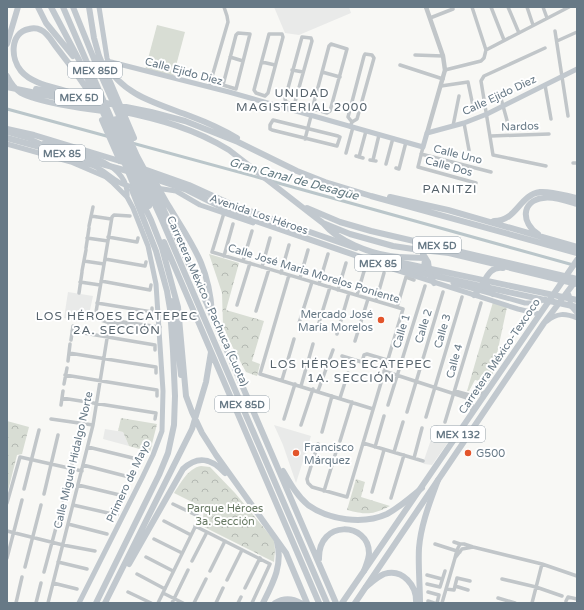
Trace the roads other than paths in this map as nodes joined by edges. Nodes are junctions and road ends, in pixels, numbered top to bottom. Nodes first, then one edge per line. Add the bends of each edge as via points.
1 (18, 7) edge
2 (38, 7) edge
3 (51, 7) edge
4 (63, 7) edge
5 (68, 7) edge
6 (73, 7) edge
7 (89, 7) edge
8 (99, 7) edge
9 (225, 7) edge
10 (426, 7) edge
11 (472, 7) edge
12 (490, 7) edge
13 (508, 7) edge
14 (526, 7) edge
15 (543, 7) edge
16 (569, 7) edge
17 (453, 9) dead end
18 (561, 9) edge
19 (430, 18) junction
20 (547, 18) junction
21 (534, 25) junction
22 (555, 31) dead end
23 (577, 32) edge
24 (519, 33) junction
25 (504, 40) junction
26 (557, 41) junction
27 (7, 44) edge
28 (545, 48) dead end
29 (486, 50) junction
30 (415, 55) dead end
31 (443, 56) junction
32 (230, 57) junction
33 (243, 61) junction
34 (262, 62) junction
35 (275, 65) junction
36 (400, 65) dead end
37 (577, 69) edge
38 (292, 70) junction
39 (445, 70) junction
40 (303, 72) junction
41 (322, 72) junction
42 (7, 76) edge
43 (562, 76) junction
44 (340, 77) junction
45 (443, 79) junction
46 (7, 82) edge
47 (356, 85) junction
48 (545, 85) junction
49 (7, 86) edge
50 (441, 86) junction
51 (209, 87) junction
52 (366, 88) junction
53 (229, 90) junction
54 (459, 96) dead end
55 (500, 96) dead end
56 (89, 97) junction
57 (260, 98) junction
58 (290, 103) junction
59 (473, 106) dead end
60 (503, 106) junction
61 (289, 109) junction
62 (124, 112) junction
63 (322, 112) junction
64 (487, 114) junction
65 (311, 116) junction
66 (568, 116) dead end
67 (320, 118) junction
68 (551, 119) dead end
69 (464, 123) junction
70 (508, 124) dead end
71 (351, 125) junction
72 (453, 126) junction
73 (308, 128) junction
74 (7, 131) edge
75 (366, 131) junction
76 (119, 132) junction
77 (427, 133) junction
78 (549, 134) dead end
79 (379, 135) junction
80 (491, 136) junction
81 (31, 137) junction
82 (393, 138) junction
83 (305, 139) junction
84 (7, 141) edge
85 (406, 142) junction
86 (423, 147) junction
87 (469, 150) dead end
88 (128, 153) junction
89 (346, 153) dead end
90 (421, 154) junction
91 (268, 156) junction
92 (359, 157) dead end
93 (373, 160) dead end
94 (71, 162) junction
95 (81, 163) junction
96 (386, 164) dead end
97 (546, 166) dead end
98 (396, 168) dead end
99 (491, 172) dead end
100 (476, 183) dead end
101 (371, 196) junction
102 (127, 197) junction
103 (577, 198) edge
104 (577, 204) edge
105 (300, 205) junction
106 (93, 207) dead end
107 (224, 213) junction
108 (143, 215) junction
109 (91, 216) junction
110 (130, 216) dead end
111 (112, 217) junction
112 (490, 221) junction
113 (323, 223) junction
114 (233, 224) dead end
115 (252, 232) dead end
116 (543, 237) junction
117 (88, 238) junction
118 (138, 238) dead end
119 (270, 238) dead end
120 (108, 239) junction
121 (289, 245) dead end
122 (577, 247) edge
123 (308, 250) dead end
124 (424, 253) junction
125 (577, 253) edge
126 (328, 254) dead end
127 (224, 256) junction
128 (105, 259) junction
129 (577, 260) edge
130 (84, 261) junction
131 (243, 261) junction
132 (365, 261) junction
133 (146, 262) dead end
134 (346, 262) dead end
135 (250, 263) junction
136 (104, 264) junction
137 (262, 267) junction
138 (365, 268) dead end
139 (508, 268) junction
140 (269, 269) junction
141 (416, 271) junction
142 (281, 273) junction
143 (384, 273) dead end
144 (290, 275) junction
145 (430, 275) junction
146 (300, 278) junction
147 (486, 278) junction
148 (577, 279) edge
149 (414, 280) dead end
150 (80, 282) junction
151 (312, 282) junction
152 (101, 283) junction
153 (434, 283) junction
154 (319, 284) junction
155 (151, 285) dead end
156 (425, 286) dead end
157 (573, 286) edge
158 (330, 287) junction
159 (338, 290) junction
160 (78, 292) dead end
161 (443, 292) dead end
162 (349, 293) junction
163 (476, 293) junction
164 (493, 294) junction
165 (357, 295) junction
166 (462, 297) dead end
167 (552, 297) junction
168 (368, 298) junction
169 (577, 300) edge
170 (376, 301) junction
171 (97, 303) junction
172 (481, 303) dead end
173 (238, 305) dead end
174 (397, 307) junction
175 (577, 307) edge
176 (152, 308) dead end
177 (256, 311) dead end
178 (577, 313) edge
179 (539, 314) junction
180 (577, 318) edge
181 (108, 321) junction
182 (299, 323) dead end
183 (544, 323) junction
184 (73, 326) dead end
185 (160, 329) junction
186 (318, 329) dead end
187 (72, 331) junction
188 (337, 334) dead end
189 (107, 337) junction
190 (294, 339) dead end
191 (356, 340) dead end
192 (313, 344) dead end
193 (155, 350) dead end
194 (333, 350) dead end
195 (69, 353) junction
196 (342, 356) dead end
197 (104, 359) junction
198 (387, 360) junction
199 (68, 361) dead end
200 (362, 362) junction
201 (368, 364) dead end
202 (66, 368) dead end
203 (384, 371) junction
204 (156, 373) dead end
205 (348, 373) dead end
206 (65, 375) junction
207 (397, 376) junction
208 (282, 380) junction
209 (100, 381) junction
210 (416, 382) junction
211 (64, 384) dead end
212 (295, 384) junction
213 (301, 386) junction
214 (435, 388) junction
215 (312, 389) junction
216 (63, 391) dead end
217 (318, 391) junction
218 (486, 392) junction
219 (454, 393) junction
220 (186, 395) junction
221 (472, 395) junction
222 (158, 396) dead end
223 (332, 396) junction
224 (62, 398) junction
225 (340, 398) junction
226 (470, 400) junction
227 (352, 402) junction
228 (96, 404) junction
229 (61, 405) dead end
230 (388, 405) dead end
231 (373, 408) junction
232 (407, 412) dead end
233 (472, 413) junction
234 (384, 416) dead end
235 (426, 417) dead end
236 (51, 419) dead end
237 (155, 419) dead end
238 (284, 419) dead end
239 (403, 422) dead end
240 (445, 422) dead end
241 (92, 425) junction
242 (301, 425) dead end
243 (422, 428) dead end
244 (39, 430) dead end
245 (322, 432) dead end
246 (58, 435) dead end
247 (78, 439) dead end
248 (340, 440) dead end
249 (363, 443) junction
250 (318, 444) dead end
251 (88, 447) junction
252 (375, 447) junction
253 (269, 448) junction
254 (384, 450) junction
255 (336, 452) dead end
256 (394, 452) junction
257 (404, 455) junction
258 (414, 458) junction
259 (32, 459) junction
260 (141, 460) dead end
261 (423, 461) dead end
262 (51, 464) junction
263 (84, 465) junction
264 (71, 468) junction
265 (82, 471) junction
266 (133, 478) dead end
267 (438, 480) junction
268 (78, 485) junction
269 (422, 488) junction
270 (24, 489) dead end
271 (240, 490) junction
272 (324, 491) junction
273 (372, 492) dead end
274 (44, 494) dead end
275 (124, 496) dead end
276 (391, 498) dead end
277 (22, 500) dead end
278 (63, 500) dead end
279 (7, 503) edge
280 (173, 504) dead end
281 (41, 505) dead end
282 (73, 505) junction
283 (61, 509) dead end
284 (117, 515) dead end
285 (164, 521) dead end
286 (68, 524) junction
287 (195, 526) junction
288 (7, 531) edge
289 (207, 532) junction
290 (13, 533) junction
291 (107, 534) dead end
292 (191, 535) junction
293 (276, 536) junction
294 (33, 538) junction
295 (154, 539) dead end
296 (225, 541) junction
297 (454, 542) dead end
298 (52, 543) junction
299 (435, 544) dead end
300 (460, 544) junction
301 (63, 545) junction
302 (473, 547) junction
303 (242, 550) junction
304 (95, 551) dead end
305 (458, 551) junction
306 (182, 553) junction
307 (146, 557) dead end
308 (7, 558) edge
309 (260, 558) junction
310 (192, 561) dead end
311 (58, 562) junction
312 (319, 562) junction
313 (542, 564) junction
314 (25, 567) dead end
315 (87, 569) dead end
316 (188, 570) dead end
317 (173, 571) junction
318 (210, 571) dead end
319 (364, 571) junction
320 (445, 571) dead end
321 (44, 572) dead end
322 (137, 574) dead end
323 (427, 575) dead end
324 (577, 576) edge
325 (22, 577) dead end
326 (206, 579) dead end
327 (502, 579) dead end
328 (227, 580) dead end
329 (442, 581) junction
330 (470, 581) dead end
331 (53, 582) junction
332 (41, 583) dead end
333 (427, 584) dead end
334 (114, 585) junction
335 (455, 586) junction
336 (366, 587) junction
337 (447, 587) junction
338 (77, 588) dead end
339 (223, 588) dead end
340 (245, 588) dead end
341 (536, 588) junction
342 (165, 589) junction
343 (468, 590) dead end
344 (128, 592) dead end
345 (428, 592) dead end
346 (163, 593) junction
347 (562, 596) dead end
348 (241, 597) dead end
349 (498, 598) dead end
350 (174, 599) junction
351 (577, 599) edge
352 (428, 601) dead end
353 (438, 601) edge
354 (566, 601) dead end
355 (443, 602) edge
356 (16, 603) edge
357 (36, 603) edge
358 (48, 603) edge
359 (79, 603) edge
360 (96, 603) edge
361 (105, 603) edge
362 (151, 603) edge
363 (158, 603) edge
364 (172, 603) edge
365 (183, 603) edge
366 (194, 603) edge
367 (216, 603) edge
368 (238, 603) edge
369 (252, 603) edge
370 (263, 603) edge
371 (275, 603) edge
372 (301, 603) edge
373 (307, 603) edge
374 (319, 603) edge
375 (327, 603) edge
376 (336, 603) edge
377 (342, 603) edge
378 (355, 603) edge
379 (416, 603) edge
380 (420, 603) edge
381 (434, 603) edge
382 (516, 603) edge
383 (532, 603) edge

1 - 27 highway
2 - 56 highway via 46,23 76,61
3 - 76 highway
4 - 76 highway, Carretera México - Pachuca (Cuota) / MEX 85D
5 - 76 highway, Carretera México - Pachuca (Cuota) / MEX 85D
6 - 76 highway
7 - 76 highway via 94,38
7 - 91 highway via 95,18 102,55 116,79 126,88 219,128
8 - 51 main road, Calle Ejido Diez via 108,61
9 - 51 street via 228,22
10 - 19 street
11 - 29 street
12 - 25 street
13 - 24 street
14 - 21 street
15 - 20 street
16 - 18 street
17 - 19 street
18 - 20 street
19 - 31 street
20 - 21 street
21 - 24 street
22 - 26 street
23 - 26 street
24 - 25 street
25 - 29 street
26 - 43 street
28 - 64 street via 482,78
29 - 39 street via 481,61
30 - 31 street
31 - 39 street
32 - 33 street
32 - 33 street via 236,34 250,34
32 - 53 street via 223,85
33 - 53 street via 236,89
34 - 35 street
34 - 35 street via 268,36 282,34 284,37
34 - 57 street via 254,90
35 - 57 street via 268,94
36 - 45 street
37 - 43 main road, Calle Ejido Diez
38 - 40 street
38 - 40 street via 303,36 311,38 312,41
38 - 58 street via 284,99
39 - 45 street
40 - 58 street via 295,102
41 - 44 street
41 - 44 street via 329,46 332,44 347,49
41 - 63 street via 313,106
42 - 62 highway via 21,93 30,97 92,110
43 - 48 main road, Calle Ejido Diez
43 - 66 street
44 - 63 street via 330,111
45 - 50 street
46 - 56 highway, MEX 5D
47 - 52 street
47 - 52 street via 365,54 372,55 374,58
47 - 71 street via 348,117
48 - 60 main road, Calle Ejido Diez
48 - 68 street
49 - 62 highway, MEX 5D
50 - 59 street via 468,82
50 - 77 street
51 - 53 main road, Calle Ejido Diez
52 - 71 street via 357,119
53 - 57 main road, Calle Ejido Diez
54 - 72 street
55 - 60 street
56 - 56 highway via 72,66 45,32 36,28 20,33 13,50 22,72 30,78
56 - 76 highway
56 - 91 highway, MEX 5D via 185,121
57 - 61 main road, Calle Ejido Diez
58 - 61 street
60 - 64 main road, Calle Ejido Diez
60 - 70 street
61 - 65 main road, Calle Ejido Diez
62 - 105 highway, MEX 5D via 158,119 214,141
63 - 67 street
64 - 69 main road, Calle Ejido Diez
64 - 80 street
65 - 67 main road, Calle Ejido Diez
65 - 73 street
67 - 71 main road, Calle Ejido Diez
69 - 72 main road, Calle Ejido Diez
69 - 87 street
71 - 75 main road, Calle Ejido Diez
71 - 89 street
72 - 77 main road, Calle Ejido Diez
73 - 83 street
73 - 83 street via 338,136 339,141 335,146
73 - 83 street via 275,120 270,125 272,130
74 - 81 highway, MEX 85
75 - 79 main road, Calle Ejido Diez
75 - 92 street
76 - 88 highway, Carretera México - Pachuca (Cuota) / MEX 85D
76 - 88 highway
76 - 88 highway
77 - 86 main road
78 - 80 street, Nardos
79 - 82 main road, Calle Ejido Diez
79 - 93 street
80 - 97 street via 493,155
81 - 95 main road
81 - 102 main road, Primero de Mayo via 105,162 120,176 126,186
81 - 169 highway, MEX 85 via 168,176 235,206 398,262
82 - 85 main road, Calle Ejido Diez
82 - 96 street
84 - 94 main road, Primero de Mayo
84 - 175 highway, MEX 85 via 167,182 233,213 369,260
85 - 86 main road, Calle Ejido Diez
85 - 98 street via 399,169
86 - 90 street
88 - 108 highway
88 - 220 highway via 132,181 162,248 175,293
88 - 253 highway via 151,182
88 - 334 highway via 169,207 196,250 207,277 213,330 210,361 191,433
88 - 374 highway, Carretera México - Pachuca (Cuota) / MEX 85D
88 - 375 highway, Carretera México - Pachuca (Cuota) / MEX 85D via 164,225
90 - 99 street, Calle Uno
90 - 100 street, Calle Dos via 418,167
91 - 101 highway, MEX 5D via 296,171
94 - 95 main road
94 - 102 main road, Primero de Mayo via 106,177
95 - 107 main road, Avenida Los Héroes via 99,169 122,184 173,189 200,205
101 - 112 highway via 385,196
101 - 125 highway, MEX 5D
102 - 185 main road, Primero de Mayo via 148,246 156,284
103 - 112 highway via 545,192 535,193 525,199 510,216 500,221
104 - 116 highway via 549,198 532,202 526,212 526,221 533,231
105 - 113 highway
105 - 148 highway, MEX 5D via 340,222 371,231
106 - 109 street
107 - 127 street, Calle José María Morelos Poniente via 212,252
107 - 132 main road, Avenida Los Héroes
108 - 220 highway via 161,255 172,295 178,362
108 - 360 highway via 164,276 170,309 174,425 168,453 159,475
109 - 111 street
109 - 117 street
110 - 111 street
111 - 120 street
112 - 116 highway
113 - 124 highway via 350,234
113 - 124 highway via 352,245 389,256 416,257
114 - 127 street
115 - 131 street
116 - 122 highway
117 - 120 street
117 - 130 street
118 - 120 street via 137,242
119 - 137 street
120 - 128 street
121 - 142 street
123 - 146 street
124 - 139 highway via 449,253
124 - 141 highway via 425,266
124 - 145 highway
126 - 154 street
127 - 131 street, Calle José María Morelos Poniente
128 - 133 street via 145,266
128 - 136 street
129 - 167 highway, Carretera México-Texcoco / MEX 132
130 - 136 street
130 - 150 street
131 - 135 street, Calle José María Morelos Poniente
132 - 141 main road, Avenida Los Héroes
132 - 153 main road, Avenida Los Héroes
134 - 159 street
135 - 137 street, Calle José María Morelos Poniente
135 - 173 street
136 - 152 street
137 - 140 street, Calle José María Morelos Poniente
138 - 165 street
139 - 147 highway via 494,269
139 - 157 highway
140 - 142 street, Calle José María Morelos Poniente
140 - 177 street
141 - 145 main road, Avenida Los Héroes
142 - 144 street, Calle José María Morelos Poniente
143 - 170 street
144 - 146 street, Calle José María Morelos Poniente
144 - 208 street via 260,374
145 - 153 highway
145 - 163 main road, Avenida Los Héroes
146 - 151 street, Calle José María Morelos Poniente
147 - 163 highway
147 - 164 highway via 487,286
148 - 157 highway, Carretera México-Texcoco / MEX 132
149 - 174 street via 406,277
150 - 152 street
150 - 160 street
151 - 154 street, Calle José María Morelos Poniente
151 - 182 street
152 - 155 street via 150,290
152 - 171 street
153 - 163 main road, Avenida Los Héroes
154 - 158 street, Calle José María Morelos Poniente
156 - 207 street, Calle 1
157 - 178 main road via 569,301
157 - 183 highway, Carretera México-Texcoco / MEX 132
158 - 159 street, Calle José María Morelos Poniente
158 - 186 street
159 - 162 street, Calle José María Morelos Poniente
161 - 210 street, Calle 2
162 - 165 street, Calle José María Morelos Poniente
162 - 188 street
163 - 164 main road, Avenida Los Héroes
163 - 179 main road, Avenida Los Héroes via 518,310
164 - 167 main road, Avenida Los Héroes via 525,303 536,303
165 - 168 street, Calle José María Morelos Poniente
166 - 214 street, Calle 3
167 - 179 highway, Carretera México-Texcoco / MEX 132
168 - 170 street, Calle José María Morelos Poniente
168 - 191 street
170 - 174 street, Calle José María Morelos Poniente
171 - 176 street via 152,312
171 - 181 street via 95,318
172 - 219 street, Calle 4
174 - 198 street, Calle José María Morelos Poniente via 403,309
179 - 218 highway, Carretera México-Texcoco / MEX 132
180 - 183 main road via 561,314 551,317
181 - 185 street
181 - 189 street, Calle Miguel Hidalgo Norte
183 - 267 highway, Carretera México-Texcoco / MEX 132
184 - 187 street
185 - 359 main road, Primero de Mayo via 162,431 142,478
187 - 189 street
187 - 195 street
189 - 193 street via 155,344
189 - 197 street, Calle Miguel Hidalgo Norte
190 - 208 street
192 - 213 street
194 - 217 street
195 - 197 street
195 - 199 street
196 - 200 street
197 - 204 street via 156,367
197 - 209 street, Calle Miguel Hidalgo Norte
198 - 200 street via 367,354 364,355
198 - 203 street
200 - 201 street
202 - 206 street
203 - 207 street
203 - 231 street
205 - 225 street
206 - 209 street
206 - 211 street
207 - 210 street
207 - 230 street, Calle 1
208 - 212 street
209 - 222 street via 157,390
209 - 228 street, Calle Miguel Hidalgo Norte
210 - 214 street
210 - 232 street, Calle 2
212 - 213 street
212 - 238 street
213 - 215 street
214 - 219 street
214 - 235 street, Calle 3
215 - 217 street
215 - 242 street
216 - 224 street
217 - 223 street
218 - 221 street
218 - 233 highway, Carretera México-Texcoco / MEX 132
219 - 221 street
219 - 226 street
219 - 240 street, Calle 4
220 - 271 highway via 202,433
221 - 226 street via 473,399
223 - 225 street
223 - 245 street
224 - 228 street
224 - 229 street
225 - 227 street
226 - 233 street
227 - 231 street
227 - 248 street
228 - 237 street via 156,413
228 - 241 street, Calle Miguel Hidalgo Norte
231 - 249 street
233 - 269 highway, Carretera México-Texcoco / MEX 132
234 - 252 street
236 - 241 street
239 - 256 street
241 - 251 street, Calle Miguel Hidalgo Norte
243 - 258 street
244 - 259 street
246 - 262 street
247 - 264 street
249 - 252 street
249 - 272 street via 347,497
250 - 272 street via 307,479 312,487
251 - 260 street
251 - 263 street, Calle Miguel Hidalgo Norte
252 - 254 street
253 - 269 highway via 296,493 308,505 323,514 338,518 367,519 386,514
253 - 312 highway
254 - 256 street
254 - 273 street
255 - 272 street
256 - 257 street
257 - 258 street
257 - 276 street
258 - 261 street
259 - 262 street
259 - 270 street
259 - 279 street via 20,457
262 - 264 street
262 - 274 street
263 - 265 street, Calle Miguel Hidalgo Norte
263 - 266 street
264 - 265 street
264 - 278 street
265 - 268 street, Calle Miguel Hidalgo Norte
267 - 336 highway, Carretera México-Texcoco / MEX 132
267 - 380 highway via 421,538
268 - 275 street
268 - 282 street, Calle Miguel Hidalgo Norte
269 - 319 highway, Carretera México-Texcoco / MEX 132
271 - 293 highway
271 - 334 highway via 213,462 198,460 190,463 180,472 126,570
277 - 290 street
280 - 287 street via 200,517
281 - 294 street
282 - 284 street
282 - 286 street, Calle Miguel Hidalgo Norte
283 - 298 street
285 - 292 street
286 - 291 street
286 - 301 street, Calle Miguel Hidalgo Norte
287 - 289 street
287 - 292 street
288 - 290 street
289 - 296 street
289 - 310 street
290 - 294 street
290 - 308 street
292 - 306 street
293 - 370 highway via 278,568
293 - 373 highway
294 - 298 street
294 - 314 street
295 - 306 street
296 - 303 street
296 - 318 street
297 - 300 street
298 - 301 street
298 - 321 street
299 - 305 street
300 - 302 street
300 - 305 street
301 - 304 street
301 - 311 street, Calle Miguel Hidalgo Norte
302 - 305 street
302 - 313 street
303 - 309 street
303 - 328 street
305 - 337 street
306 - 317 street
307 - 317 street
309 - 340 street
309 - 369 street via 270,564
311 - 315 street
311 - 331 street, Calle Miguel Hidalgo Norte
312 - 319 highway via 320,548 326,536 341,529 350,530 359,534 368,545
312 - 376 highway
313 - 324 street
313 - 341 street
316 - 350 street
317 - 342 street
319 - 377 highway, Carretera México-Texcoco / MEX 132
320 - 329 street
322 - 342 street
323 - 329 street
325 - 356 street
326 - 366 street
327 - 341 street
329 - 333 street via 440,588
329 - 337 street
330 - 335 street via 457,578
331 - 338 street
331 - 358 street, Calle Miguel Hidalgo Norte
332 - 357 street
334 - 361 highway
335 - 337 street via 452,590
335 - 343 street
336 - 378 highway, Carretera México-Texcoco / MEX 132
336 - 379 highway via 384,574 400,574 413,586
337 - 355 street
339 - 367 street
341 - 347 street
341 - 383 street
342 - 346 street
344 - 362 street
345 - 353 street via 439,595
346 - 350 street
346 - 363 street
348 - 368 street
349 - 382 street
350 - 364 street
350 - 365 street
351 - 354 street via 568,597
352 - 381 street
353 - 355 street
371 - 372 highway via 286,599

